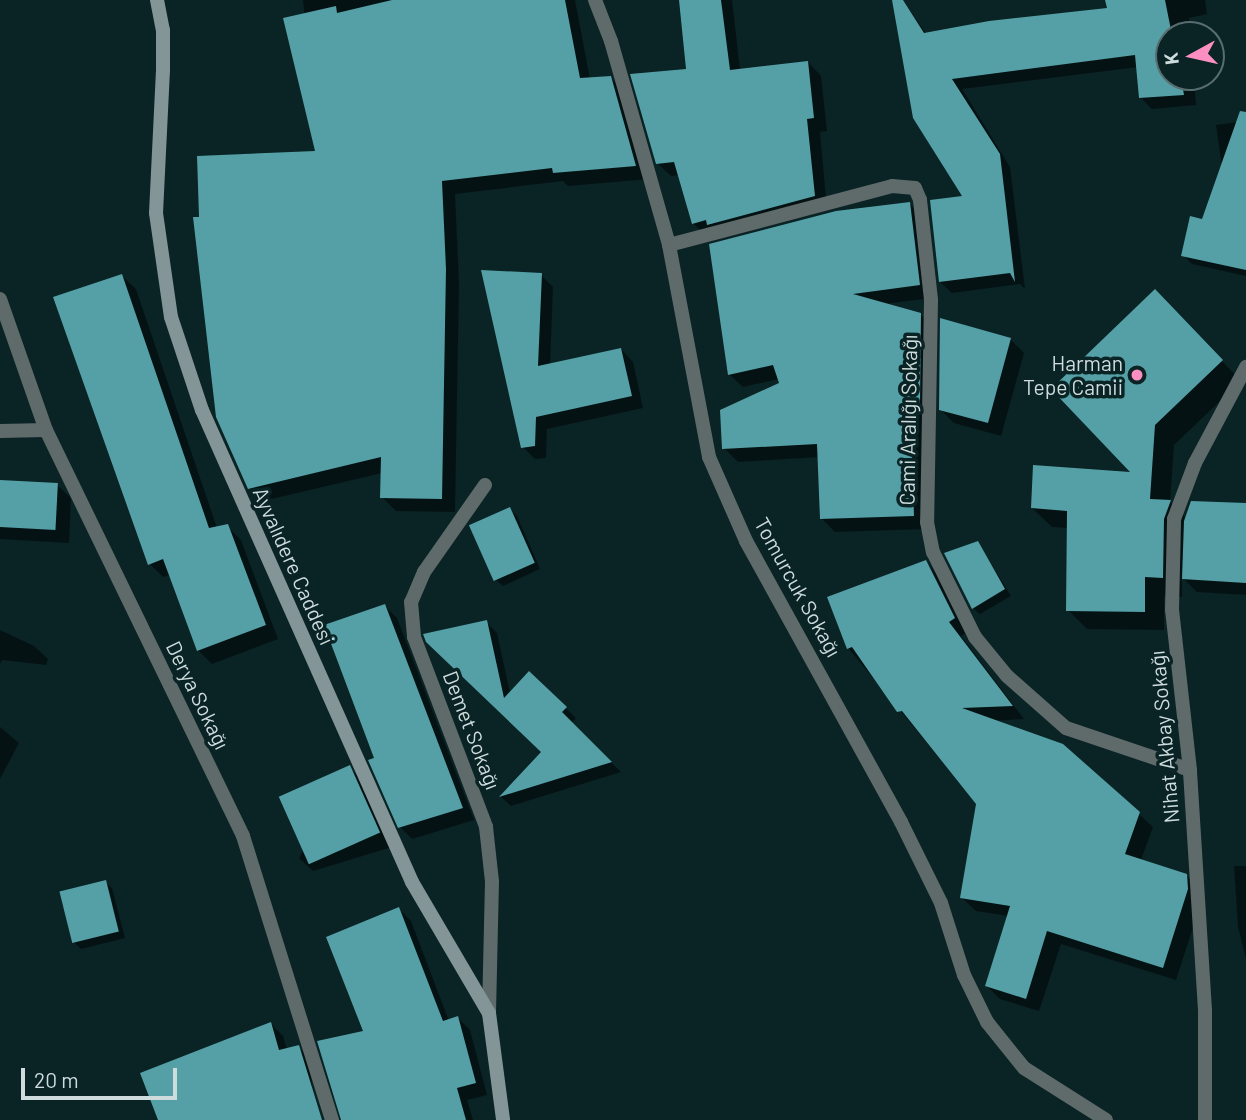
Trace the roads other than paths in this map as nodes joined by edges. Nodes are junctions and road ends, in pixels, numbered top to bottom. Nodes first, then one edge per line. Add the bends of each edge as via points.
1 (157, 0) edge
2 (595, 0) edge
3 (669, 245) junction
4 (0, 299) edge
5 (1246, 367) edge
6 (46, 430) junction
7 (0, 431) edge
8 (485, 485) dead end
9 (1190, 770) junction
10 (489, 1013) junction
11 (332, 1120) edge
12 (503, 1120) edge
13 (1105, 1120) edge
14 (1205, 1120) edge

1 - 10 street, Ayvalıdere Caddesi via 163,70 156,213 171,317 202,410 412,882
2 - 3 street, Tomurcuk Sokağı
3 - 9 street, Cami Aralığı Sokağı via 892,186 915,188 931,300 926,522 933,552 975,637 1007,676 1066,728
3 - 13 street, Tomurcuk Sokağı via 709,457 746,541 907,834 941,903 964,975 987,1022 1024,1068
4 - 6 street, Derya Sokağı
5 - 9 street, Nihat Akbay Sokağı via 1195,463 1174,519 1172,610
6 - 7 street
6 - 11 street, Derya Sokağı via 243,836
8 - 10 street, Demet Sokağı via 424,572 411,602 414,637 486,827 492,881
9 - 14 street, Nihat Akbay Sokağı via 1205,1010
10 - 12 street, Ayvalıdere Caddesi

